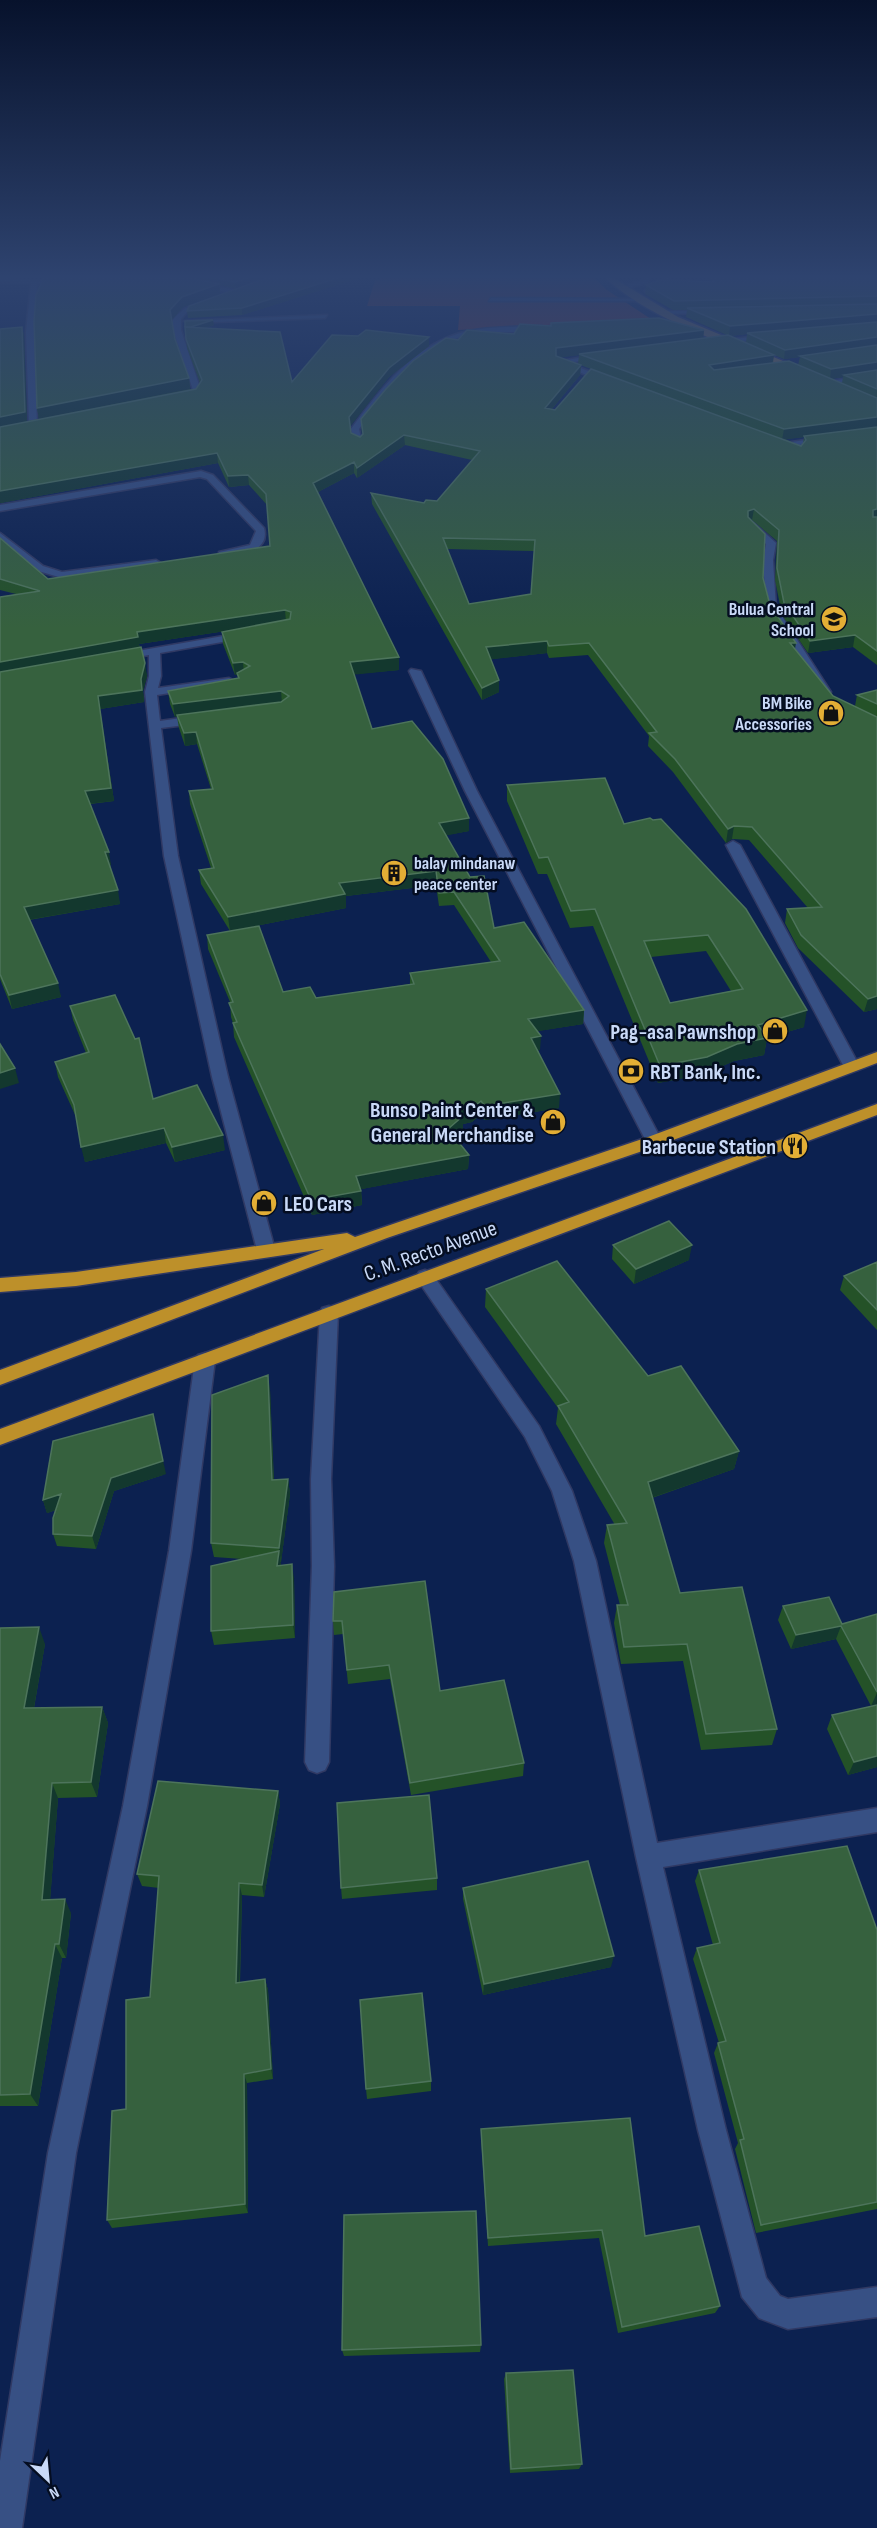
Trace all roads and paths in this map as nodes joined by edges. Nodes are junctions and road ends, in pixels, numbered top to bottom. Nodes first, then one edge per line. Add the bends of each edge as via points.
1 (32, 394) edge
2 (188, 394) edge
3 (382, 394) edge
4 (172, 399) edge
5 (45, 424) edge
6 (33, 426) junction
7 (22, 428) edge
8 (877, 432) edge
9 (766, 441) edge
10 (358, 442) edge
11 (776, 445) junction
12 (799, 451) edge
13 (0, 508) edge
14 (751, 525) edge
15 (0, 536) edge
16 (215, 555) edge
17 (169, 562) edge
18 (253, 633) edge
19 (154, 651) junction
20 (132, 656) edge
21 (415, 671) dead end
22 (243, 679) edge
23 (151, 692) junction
24 (836, 705) edge
25 (213, 718) edge
26 (156, 725) junction
27 (733, 845) edge
28 (877, 1058) edge
29 (852, 1067) junction
30 (877, 1109) edge
31 (654, 1141) junction
32 (381, 1234) junction
33 (266, 1250) junction
34 (425, 1277) junction
35 (0, 1285) edge
36 (329, 1313) junction
37 (205, 1360) junction
38 (0, 1378) edge
39 (0, 1437) edge
40 (317, 1762) dead end
41 (877, 1820) edge
42 (648, 1857) junction
43 (877, 2302) edge
44 (6, 2528) edge

1 - 6 street
2 - 4 street
3 - 10 street via 355,429
5 - 6 street
6 - 7 street
8 - 11 street
9 - 11 street
11 - 12 street
13 - 16 street via 201,474 210,477 261,530 257,545
14 - 24 street via 771,543 771,607
15 - 17 street via 39,567 62,575
18 - 19 street
19 - 20 street
19 - 23 street
21 - 31 street via 477,801
22 - 23 street
23 - 26 street
25 - 26 street
26 - 33 street via 171,856 220,1077
27 - 29 street
28 - 29 highway, C. M. Recto Avenue
29 - 31 highway, C. M. Recto Avenue
30 - 34 highway, C. M. Recto Avenue
31 - 32 highway, C. M. Recto Avenue
32 - 33 highway
32 - 38 highway, C. M. Recto Avenue
33 - 35 highway via 76,1280
34 - 36 highway, C. M. Recto Avenue
34 - 42 street via 532,1432 562,1491 585,1560
36 - 37 highway, C. M. Recto Avenue
36 - 40 street via 321,1479 323,1566
37 - 39 highway, C. M. Recto Avenue
37 - 44 street via 180,1551 139,1783 62,2153
41 - 42 street
42 - 43 street via 753,2286 770,2307 788,2314

